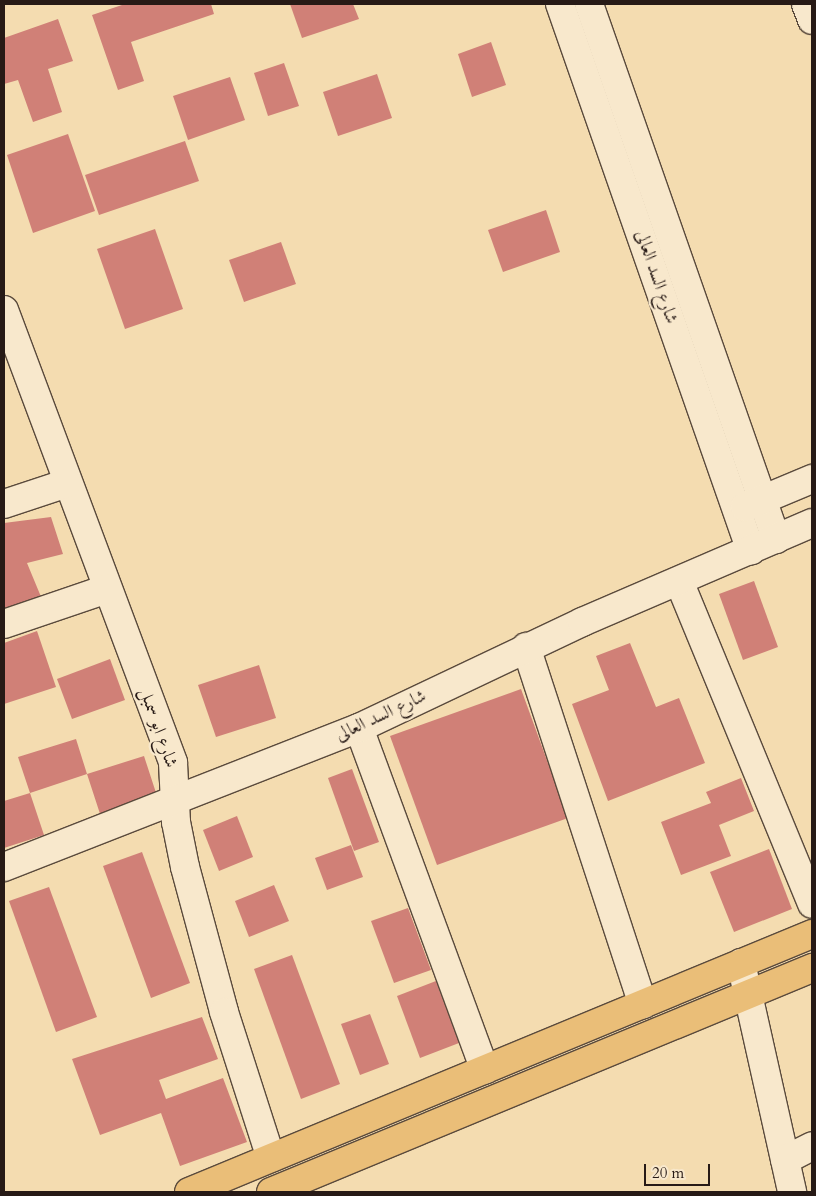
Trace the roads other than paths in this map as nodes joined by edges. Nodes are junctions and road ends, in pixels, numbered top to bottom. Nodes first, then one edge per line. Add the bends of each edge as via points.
1 (560, 4) edge
2 (589, 4) edge
3 (806, 4) edge
4 (812, 20) edge
5 (4, 310) edge
6 (12, 359) edge
7 (812, 479) edge
8 (67, 483) junction
9 (4, 504) edge
10 (750, 505) junction
11 (812, 523) edge
12 (776, 540) junction
13 (751, 551) junction
14 (679, 581) junction
15 (107, 589) junction
16 (4, 624) edge
17 (526, 647) junction
18 (359, 728) junction
19 (177, 800) junction
20 (4, 867) edge
21 (812, 904) edge
22 (812, 934) edge
23 (741, 963) junction
24 (812, 968) edge
25 (750, 993) junction
26 (643, 1004) junction
27 (485, 1070) junction
28 (812, 1146) edge
29 (271, 1158) junction
30 (785, 1160) junction
31 (189, 1192) edge
32 (271, 1192) edge
33 (792, 1192) edge

1 - 10 street, شارع السد العالى
2 - 10 street
3 - 4 street
5 - 6 street, شارع ابو سمبل
6 - 8 street, شارع ابو سمبل
7 - 10 street
8 - 9 street
8 - 15 street, شارع ابو سمبل
10 - 12 street
10 - 13 street, شارع السد العالى
11 - 12 street, شارع السد العالى
12 - 13 street, شارع السد العالى
13 - 14 street, شارع السد العالى
14 - 17 street, شارع السد العالى
14 - 21 street
15 - 16 street
15 - 19 street, شارع ابو سمبل via 173,763
17 - 18 street, شارع السد العالى
17 - 26 street
18 - 19 street, شارع السد العالى
18 - 27 street
19 - 20 street, شارع السد العالى
19 - 29 street, شارع ابو سمبل via 176,822 185,868 224,1012
22 - 23 main road
23 - 25 street
23 - 26 main road
24 - 25 main road
25 - 30 street
25 - 32 main road
26 - 27 main road
27 - 29 main road
28 - 30 street
29 - 31 main road
30 - 33 street

